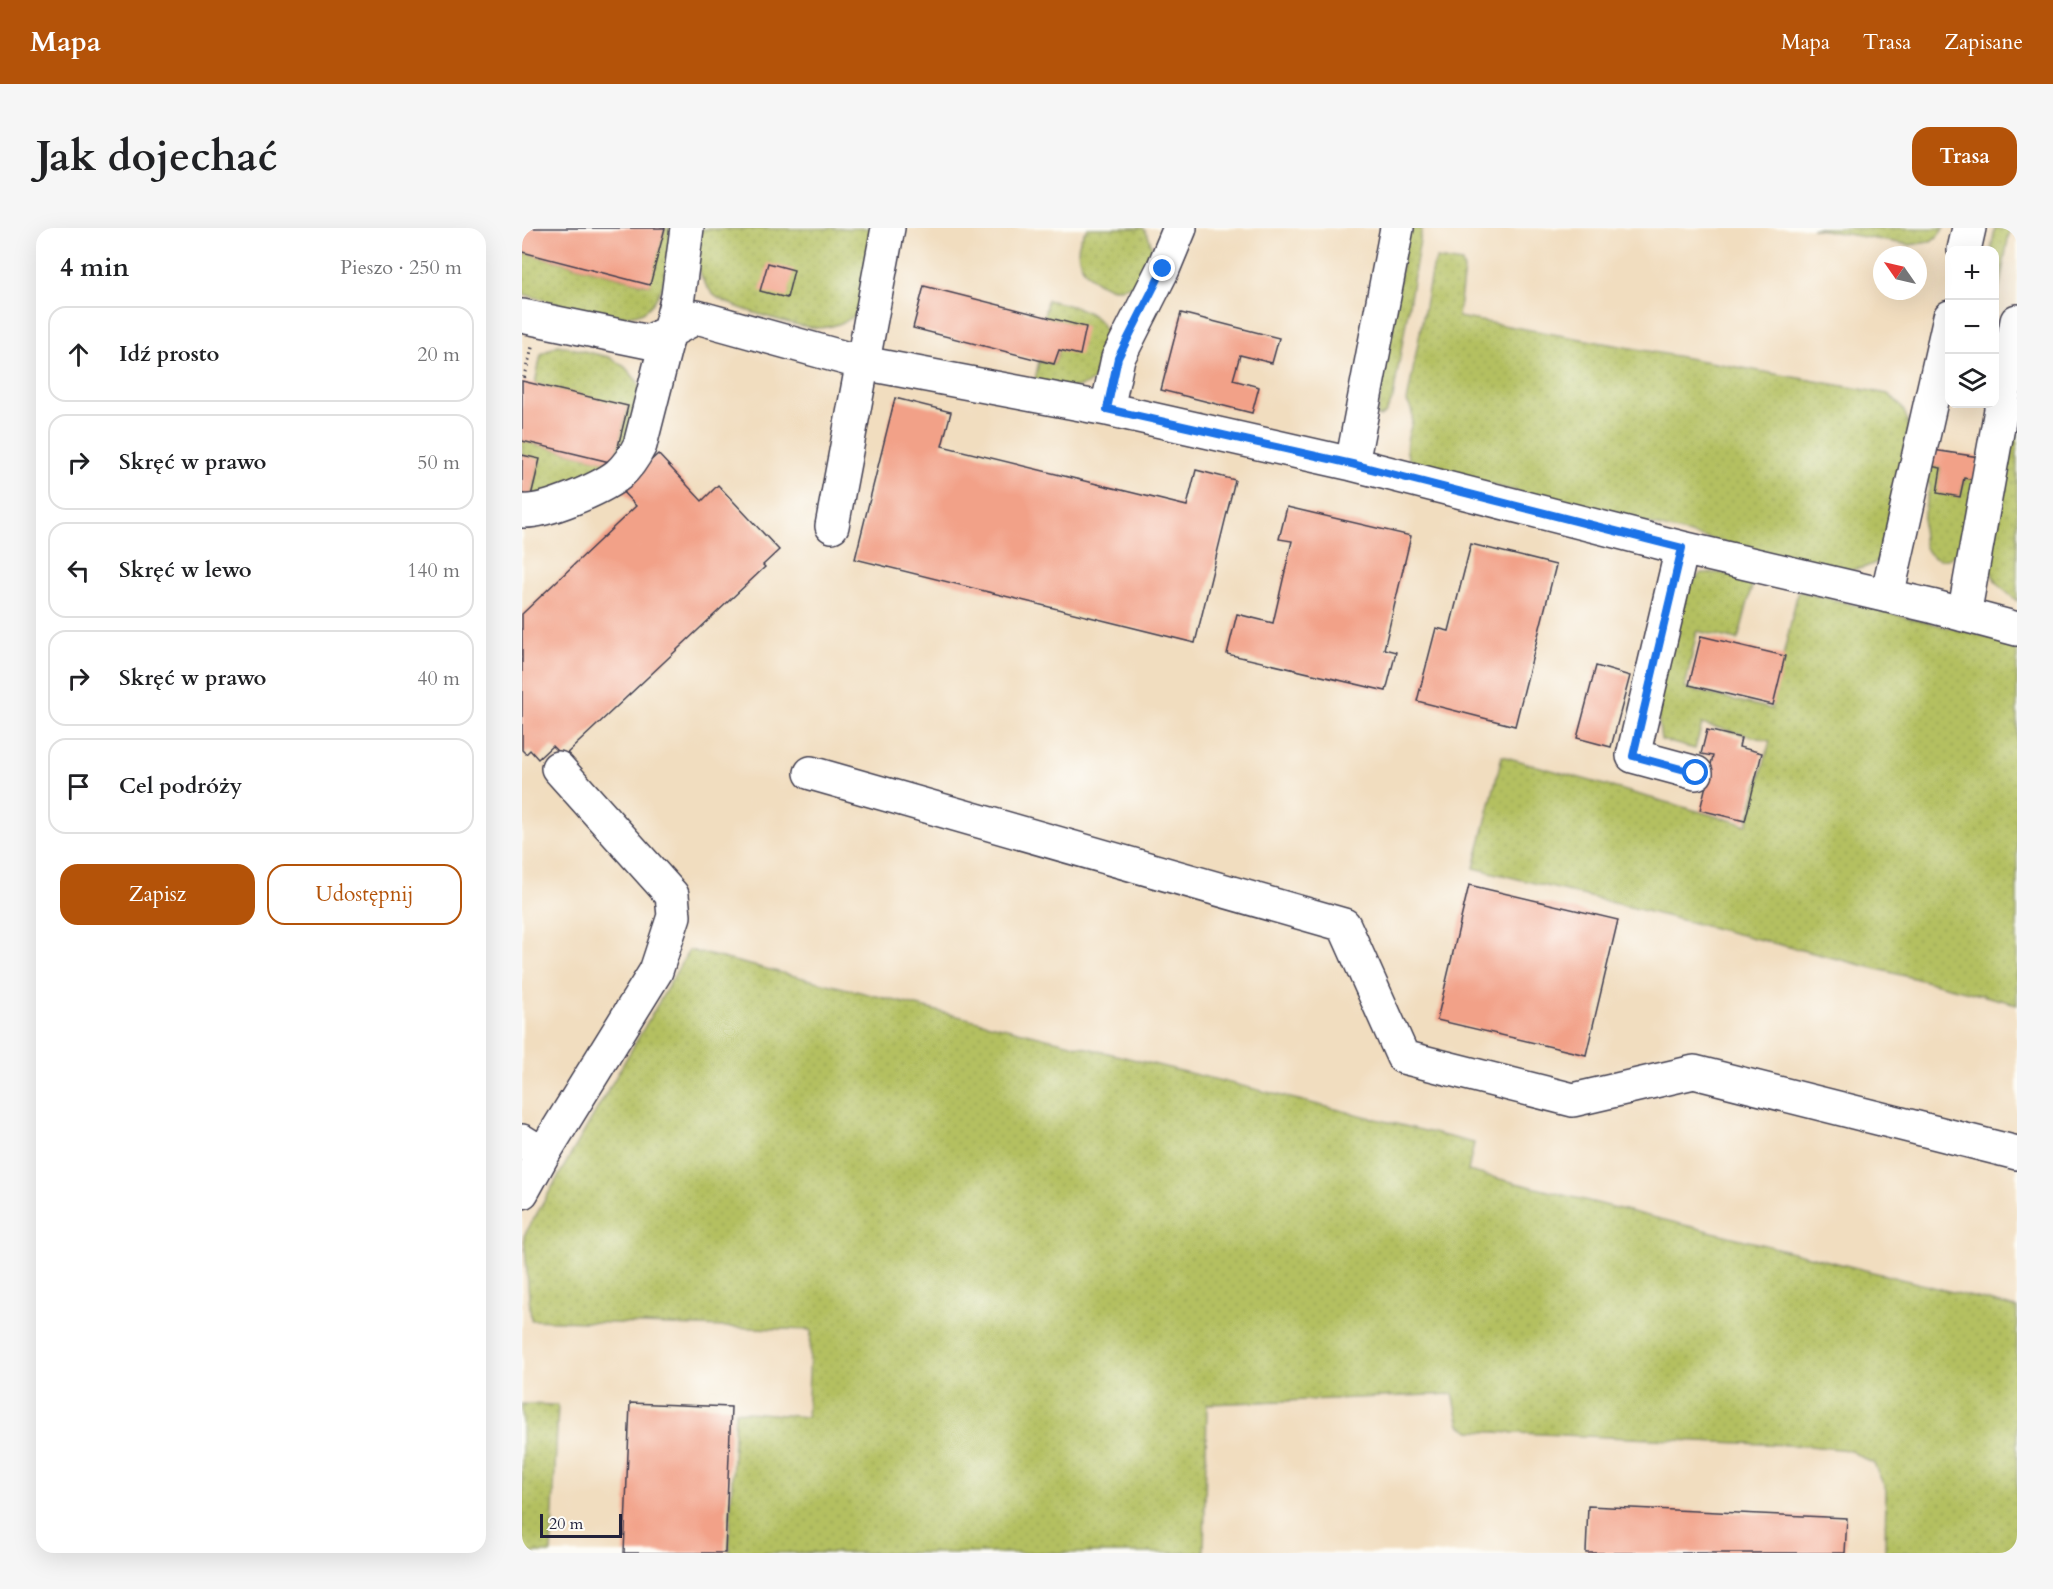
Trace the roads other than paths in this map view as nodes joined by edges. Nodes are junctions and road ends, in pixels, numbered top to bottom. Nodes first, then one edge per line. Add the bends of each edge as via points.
1 (687, 228) edge
2 (888, 228) edge
3 (1180, 228) edge
4 (1397, 228) edge
5 (1969, 228) edge
6 (1965, 246) edge
7 (522, 316) edge
8 (2017, 321) edge
9 (670, 332) junction
10 (1945, 339) edge
11 (863, 363) junction
12 (1107, 409) junction
13 (1352, 464) junction
14 (522, 511) edge
15 (832, 526) dead end
16 (1682, 548) junction
17 (1887, 596) junction
18 (1964, 615) junction
19 (2017, 629) edge
20 (558, 768) dead end
21 (811, 773) dead end
22 (1696, 773) dead end
23 (532, 1147) edge
24 (2017, 1153) edge
25 (522, 1191) edge

1 - 9 lane
2 - 11 lane
3 - 12 lane via 1118,358
4 - 13 lane
5 - 6 lane
7 - 9 lane via 650,342
8 - 18 lane
9 - 11 lane via 697,317
9 - 14 lane via 640,445 626,468 584,493 544,509
10 - 17 lane
11 - 12 lane
11 - 15 lane
12 - 13 lane
13 - 16 lane
16 - 17 lane
16 - 22 lane via 1633,756
17 - 18 lane
18 - 19 lane
20 - 23 lane via 672,895 674,916 656,971
21 - 24 lane via 1344,926 1403,1057 1573,1100 1694,1072
23 - 25 lane

